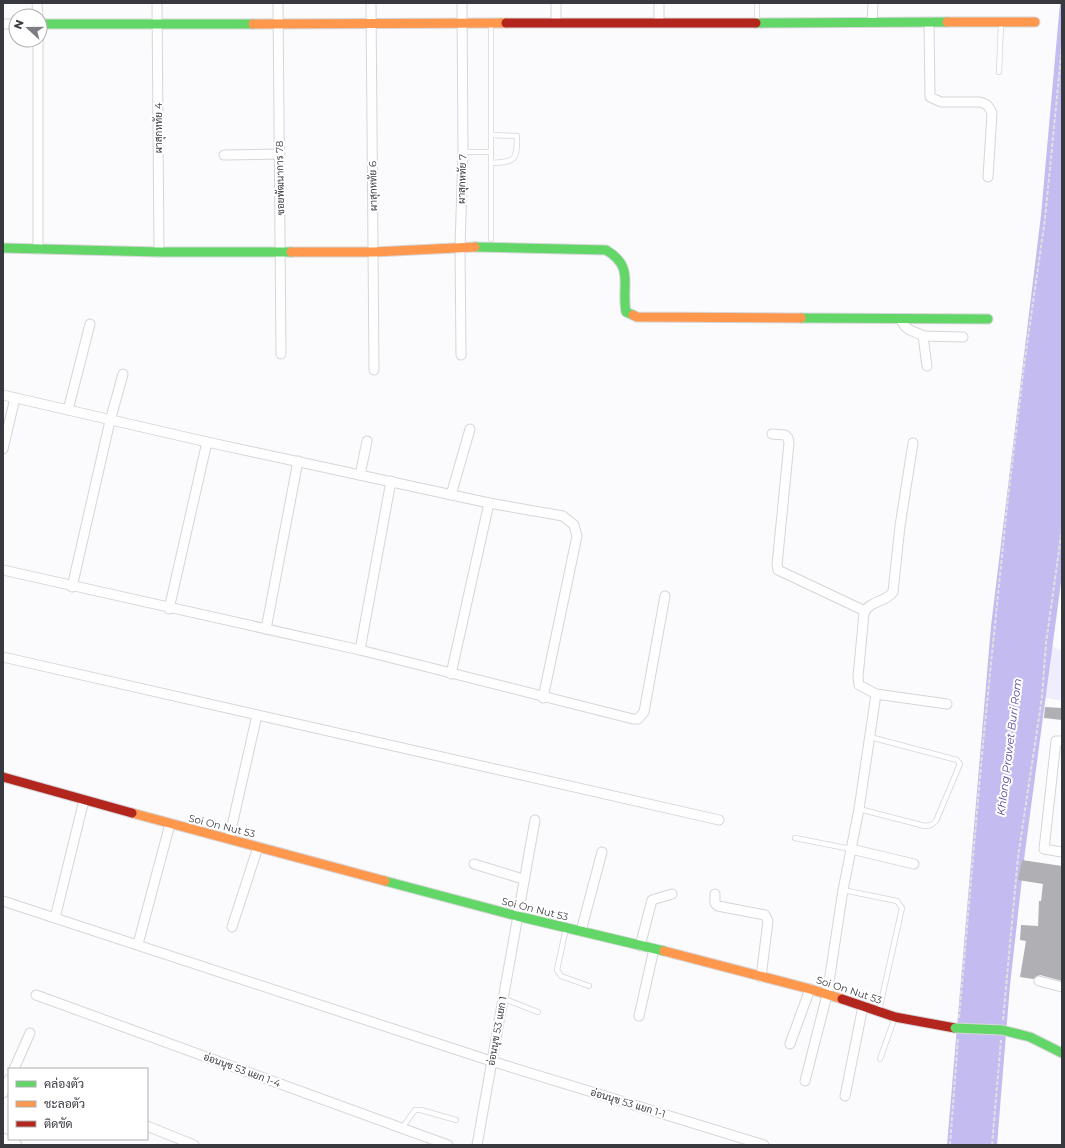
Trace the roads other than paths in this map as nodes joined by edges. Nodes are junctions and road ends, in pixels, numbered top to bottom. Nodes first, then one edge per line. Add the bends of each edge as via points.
1 (157, 3) edge
2 (278, 3) edge
3 (371, 3) edge
4 (462, 3) edge
5 (556, 3) edge
6 (659, 3) edge
7 (757, 3) edge
8 (873, 3) edge
9 (556, 21) junction
10 (278, 22) junction
11 (371, 22) junction
12 (462, 22) junction
13 (490, 22) junction
14 (659, 22) junction
15 (757, 22) junction
16 (872, 22) junction
17 (929, 22) junction
18 (1001, 22) junction
19 (1035, 22) dead end
20 (158, 23) junction
21 (48, 24) edge
22 (38, 48) edge
23 (999, 72) dead end
24 (491, 135) junction
25 (463, 152) junction
26 (491, 152) junction
27 (280, 154) junction
28 (224, 155) dead end
29 (491, 163) junction
30 (988, 177) dead end
31 (491, 239) dead end
32 (460, 247) junction
33 (3, 248) edge
34 (38, 249) junction
35 (159, 252) junction
36 (374, 252) junction
37 (281, 253) junction
38 (901, 319) junction
39 (988, 319) dead end
40 (90, 324) dead end
41 (923, 336) junction
42 (963, 337) dead end
43 (281, 354) dead end
44 (461, 355) dead end
45 (926, 366) dead end
46 (374, 370) dead end
47 (123, 374) dead end
48 (3, 395) edge
49 (15, 398) junction
50 (68, 410) junction
51 (110, 421) junction
52 (470, 429) dead end
53 (772, 434) dead end
54 (367, 441) dead end
55 (207, 442) junction
56 (913, 443) dead end
57 (3, 449) edge
58 (298, 461) junction
59 (360, 475) junction
60 (391, 481) junction
61 (451, 495) junction
62 (489, 503) junction
63 (3, 570) edge
64 (72, 587) junction
65 (665, 596) dead end
66 (169, 609) junction
67 (865, 611) junction
68 (266, 629) junction
69 (360, 650) junction
70 (3, 657) edge
71 (451, 674) junction
72 (876, 694) junction
73 (544, 698) junction
74 (947, 704) dead end
75 (257, 714) junction
76 (870, 737) junction
77 (1059, 741) edge
78 (3, 778) edge
79 (84, 800) junction
80 (859, 809) junction
81 (535, 820) dead end
82 (719, 820) dead end
83 (170, 824) junction
84 (795, 838) dead end
85 (229, 840) junction
86 (258, 847) junction
87 (851, 849) junction
88 (602, 852) dead end
89 (1062, 852) edge
90 (474, 864) dead end
91 (914, 864) dead end
92 (523, 879) junction
93 (843, 890) junction
94 (672, 894) dead end
95 (715, 894) dead end
96 (3, 901) edge
97 (517, 916) junction
98 (54, 918) junction
99 (232, 927) dead end
100 (566, 928) junction
101 (581, 931) junction
102 (138, 944) junction
103 (640, 946) junction
104 (654, 949) junction
105 (760, 977) junction
106 (1039, 981) dead end
107 (589, 986) dead end
108 (1062, 986) edge
109 (810, 989) junction
110 (36, 995) dead end
111 (827, 995) junction
112 (502, 998) junction
113 (863, 1006) junction
114 (879, 1011) junction
115 (538, 1012) dead end
116 (638, 1016) dead end
117 (895, 1016) junction
118 (30, 1033) dead end
119 (790, 1044) dead end
120 (1062, 1054) edge
121 (880, 1059) dead end
122 (491, 1062) junction
123 (14, 1068) edge
124 (8, 1081) edge
125 (805, 1081) dead end
126 (3, 1093) edge
127 (845, 1096) dead end
128 (456, 1120) dead end
129 (148, 1126) edge
130 (402, 1128) junction
131 (3, 1138) edge
132 (17, 1145) edge
133 (194, 1145) edge
134 (448, 1145) edge
135 (477, 1145) edge
136 (764, 1145) edge

1 - 20 street, ผาสุกหทัย 4
2 - 10 street, ซอยพัฒนาการ 78
3 - 11 street, ผาสุกหทัย 6
4 - 12 street, ผาสุกหทัย 7
5 - 9 street
6 - 14 street
7 - 15 lane
8 - 16 street
9 - 13 street
9 - 14 street
10 - 11 street
10 - 20 street
10 - 27 street, ซอยพัฒนาการ 78
11 - 12 street
11 - 36 street, ผาสุกหทัย 6
12 - 13 street
12 - 25 street, ผาสุกหทัย 7
13 - 24 lane
14 - 15 street
15 - 16 street
16 - 17 street
17 - 18 street
17 - 30 street via 930,97 941,102 980,102 986,104 992,113
18 - 19 street
18 - 23 lane
20 - 21 street
20 - 35 street, ผาสุกหทัย 4
22 - 34 street
24 - 26 lane
24 - 29 lane via 517,136 517,153 514,159 507,162
25 - 26 lane
25 - 32 street, ผาสุกหทัย 7
26 - 29 lane
27 - 28 street
27 - 37 street, ซอยพัฒนาการ 78
29 - 31 lane
32 - 36 street
32 - 38 street via 606,250 621,259 625,270 624,306 626,312 637,317
32 - 44 street, ผาสุกหทัย 7
33 - 34 street
34 - 35 street
35 - 37 street
36 - 37 street
36 - 46 street, ผาสุกหทัย 6
37 - 43 street, ซอยพัฒนาการ 78
38 - 39 street
38 - 41 street via 909,331
40 - 50 street
41 - 42 street
41 - 45 street
47 - 51 street
48 - 49 street
49 - 50 street
49 - 57 street
50 - 51 street
51 - 55 street
51 - 64 street
52 - 61 street
53 - 67 street via 785,435 789,443 776,565 778,570
54 - 59 street
55 - 58 street
55 - 66 street
56 - 67 street via 893,592 885,600 875,603
58 - 59 street
58 - 68 street
59 - 60 street
60 - 61 street
60 - 69 street
61 - 62 street
62 - 71 street
62 - 73 street via 563,516 574,525 577,536
63 - 64 street
64 - 66 street
65 - 73 street via 641,717 633,720
66 - 68 street
67 - 72 street via 859,685
68 - 69 street
69 - 71 street
70 - 75 street
71 - 73 street
72 - 74 street
72 - 76 street
75 - 82 street
75 - 85 street
76 - 80 street
76 - 80 lane via 957,760 960,764 932,825 925,826
77 - 89 street via 1044,849
78 - 79 street, Soi On Nut 53
79 - 83 street, Soi On Nut 53
79 - 98 street
80 - 87 street
81 - 92 street, อ่อนนุช 53 แยก 1
83 - 85 street, Soi On Nut 53
83 - 102 street
84 - 87 lane
85 - 86 street, Soi On Nut 53
86 - 97 street, Soi On Nut 53
86 - 99 street
87 - 91 street
87 - 93 street
88 - 101 street
90 - 92 street
92 - 97 street, อ่อนนุช 53 แยก 1
93 - 111 street
93 - 114 lane via 897,901 902,908
94 - 103 street via 652,900
95 - 105 street via 715,903 718,906 765,914 768,921
96 - 98 street, อ่อนนุช 53 แยก 1-1
97 - 100 street, Soi On Nut 53
97 - 112 street, อ่อนนุช 53 แยก 1
98 - 102 street, อ่อนนุช 53 แยก 1-1
100 - 101 street, Soi On Nut 53
100 - 107 lane via 557,970 561,976
101 - 103 street, Soi On Nut 53
102 - 122 street, อ่อนนุช 53 แยก 1-1
103 - 104 street, Soi On Nut 53
104 - 105 street, Soi On Nut 53
104 - 116 street
105 - 109 street, Soi On Nut 53
106 - 108 street
109 - 111 street, Soi On Nut 53
109 - 119 street
110 - 130 street, อ่อนนุช 53 แยก 1-4
111 - 113 street, Soi On Nut 53
111 - 125 street
112 - 115 lane
112 - 122 street, อ่อนนุช 53 แยก 1
113 - 114 street, Soi On Nut 53
113 - 127 street
114 - 117 street, Soi On Nut 53
117 - 120 street, Soi On Nut 53, bridge via 931,1025 1002,1030 1030,1037
117 - 121 lane
118 - 123 street
122 - 135 street, อ่อนนุช 53 แยก 1
122 - 136 street, อ่อนนุช 53 แยก 1-1
124 - 126 street
128 - 130 lane via 415,1110
129 - 133 street
130 - 134 street, อ่อนนุช 53 แยก 1-4
131 - 132 street

